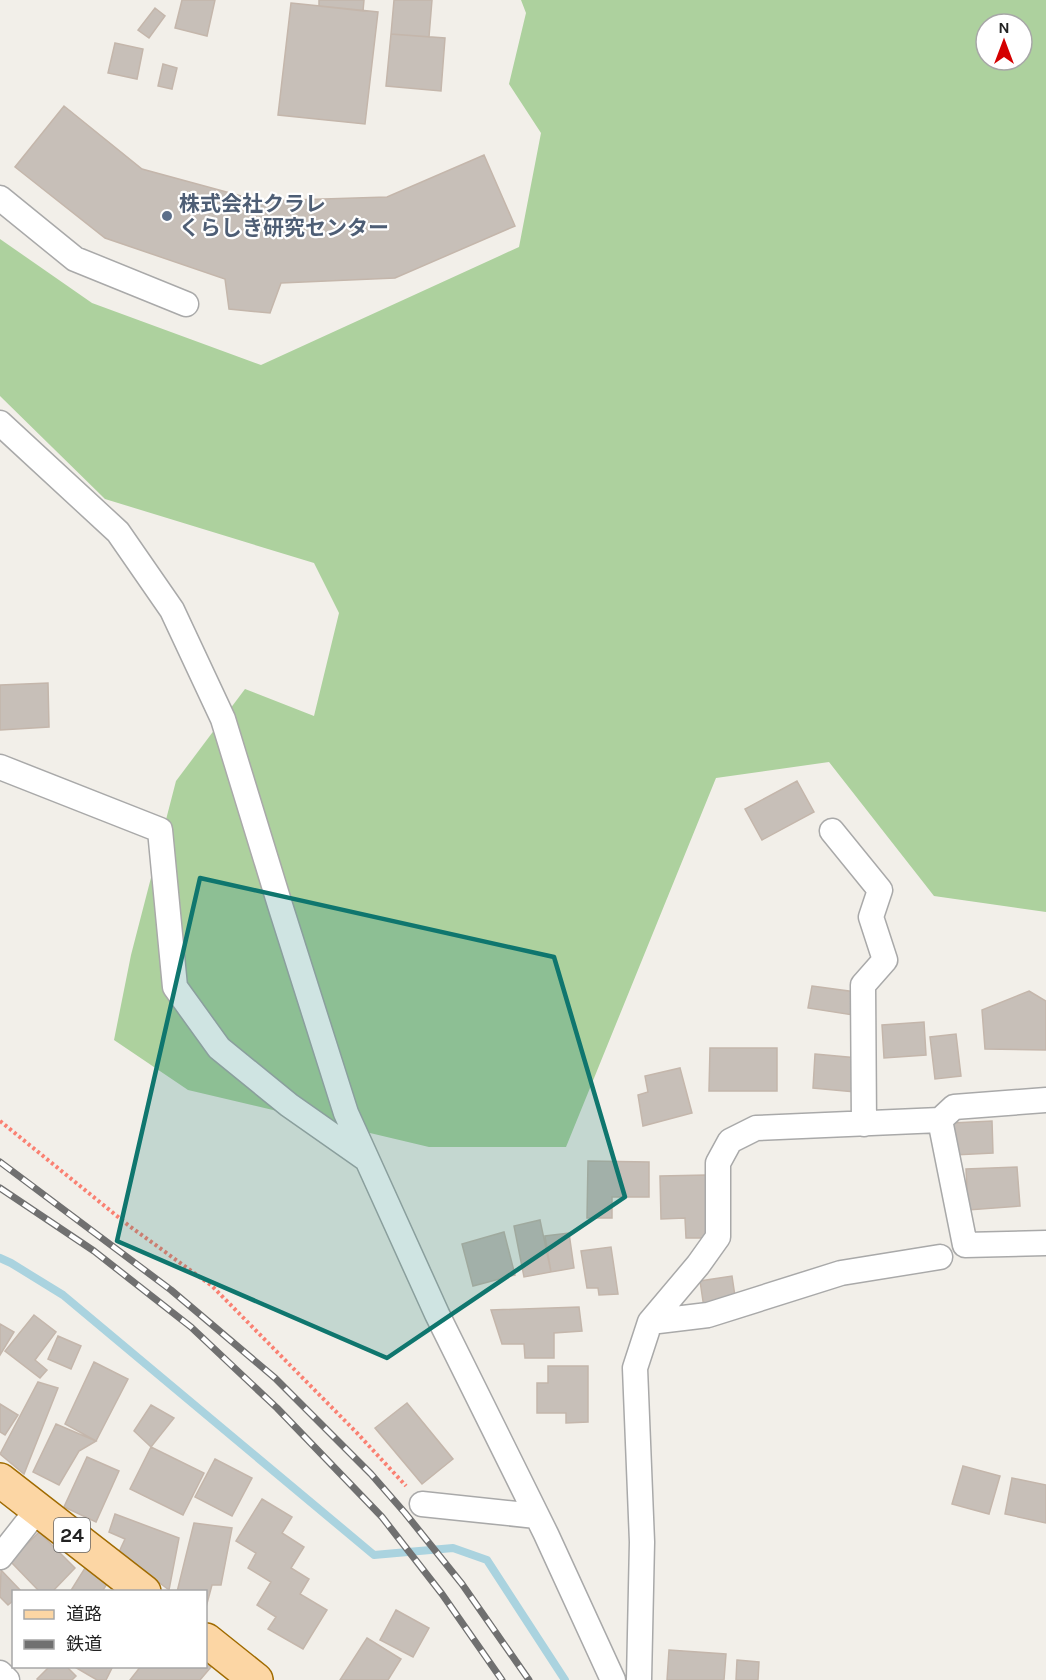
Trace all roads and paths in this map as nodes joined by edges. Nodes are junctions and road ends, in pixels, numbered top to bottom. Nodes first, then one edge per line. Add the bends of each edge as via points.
1 (0, 198) edge
2 (186, 304) dead end
3 (0, 423) edge
4 (0, 766) edge
5 (832, 831) dead end
6 (1046, 1100) edge
7 (0, 1120) edge
8 (940, 1120) junction
9 (864, 1124) junction
10 (366, 1158) junction
11 (1046, 1243) edge
12 (939, 1257) dead end
13 (650, 1322) junction
14 (0, 1480) edge
15 (422, 1504) joint
16 (38, 1509) junction
17 (536, 1516) junction
18 (0, 1557) edge
19 (141, 1590) edge
20 (207, 1641) edge
21 (0, 1673) edge
22 (8, 1680) edge
23 (256, 1680) edge
24 (613, 1680) edge
25 (639, 1680) edge

1 - 2 street via 75,259
3 - 10 street via 118,532 172,610 223,718 346,1113
4 - 10 street via 160,830 175,987 219,1048 289,1105
5 - 9 street via 880,890 871,917 885,960 863,985
6 - 8 street via 954,1107
7 - 15 path via 128,1225 212,1286
8 - 9 street
8 - 11 street via 965,1245
9 - 13 street via 756,1128 730,1142 718,1163 718,1237
10 - 17 street
12 - 13 street via 841,1273 708,1315
13 - 25 street via 635,1368 642,1542
14 - 16 main road, 24
15 - 17 street
16 - 18 street
16 - 19 main road, 24
17 - 24 street
20 - 23 main road
21 - 22 street

